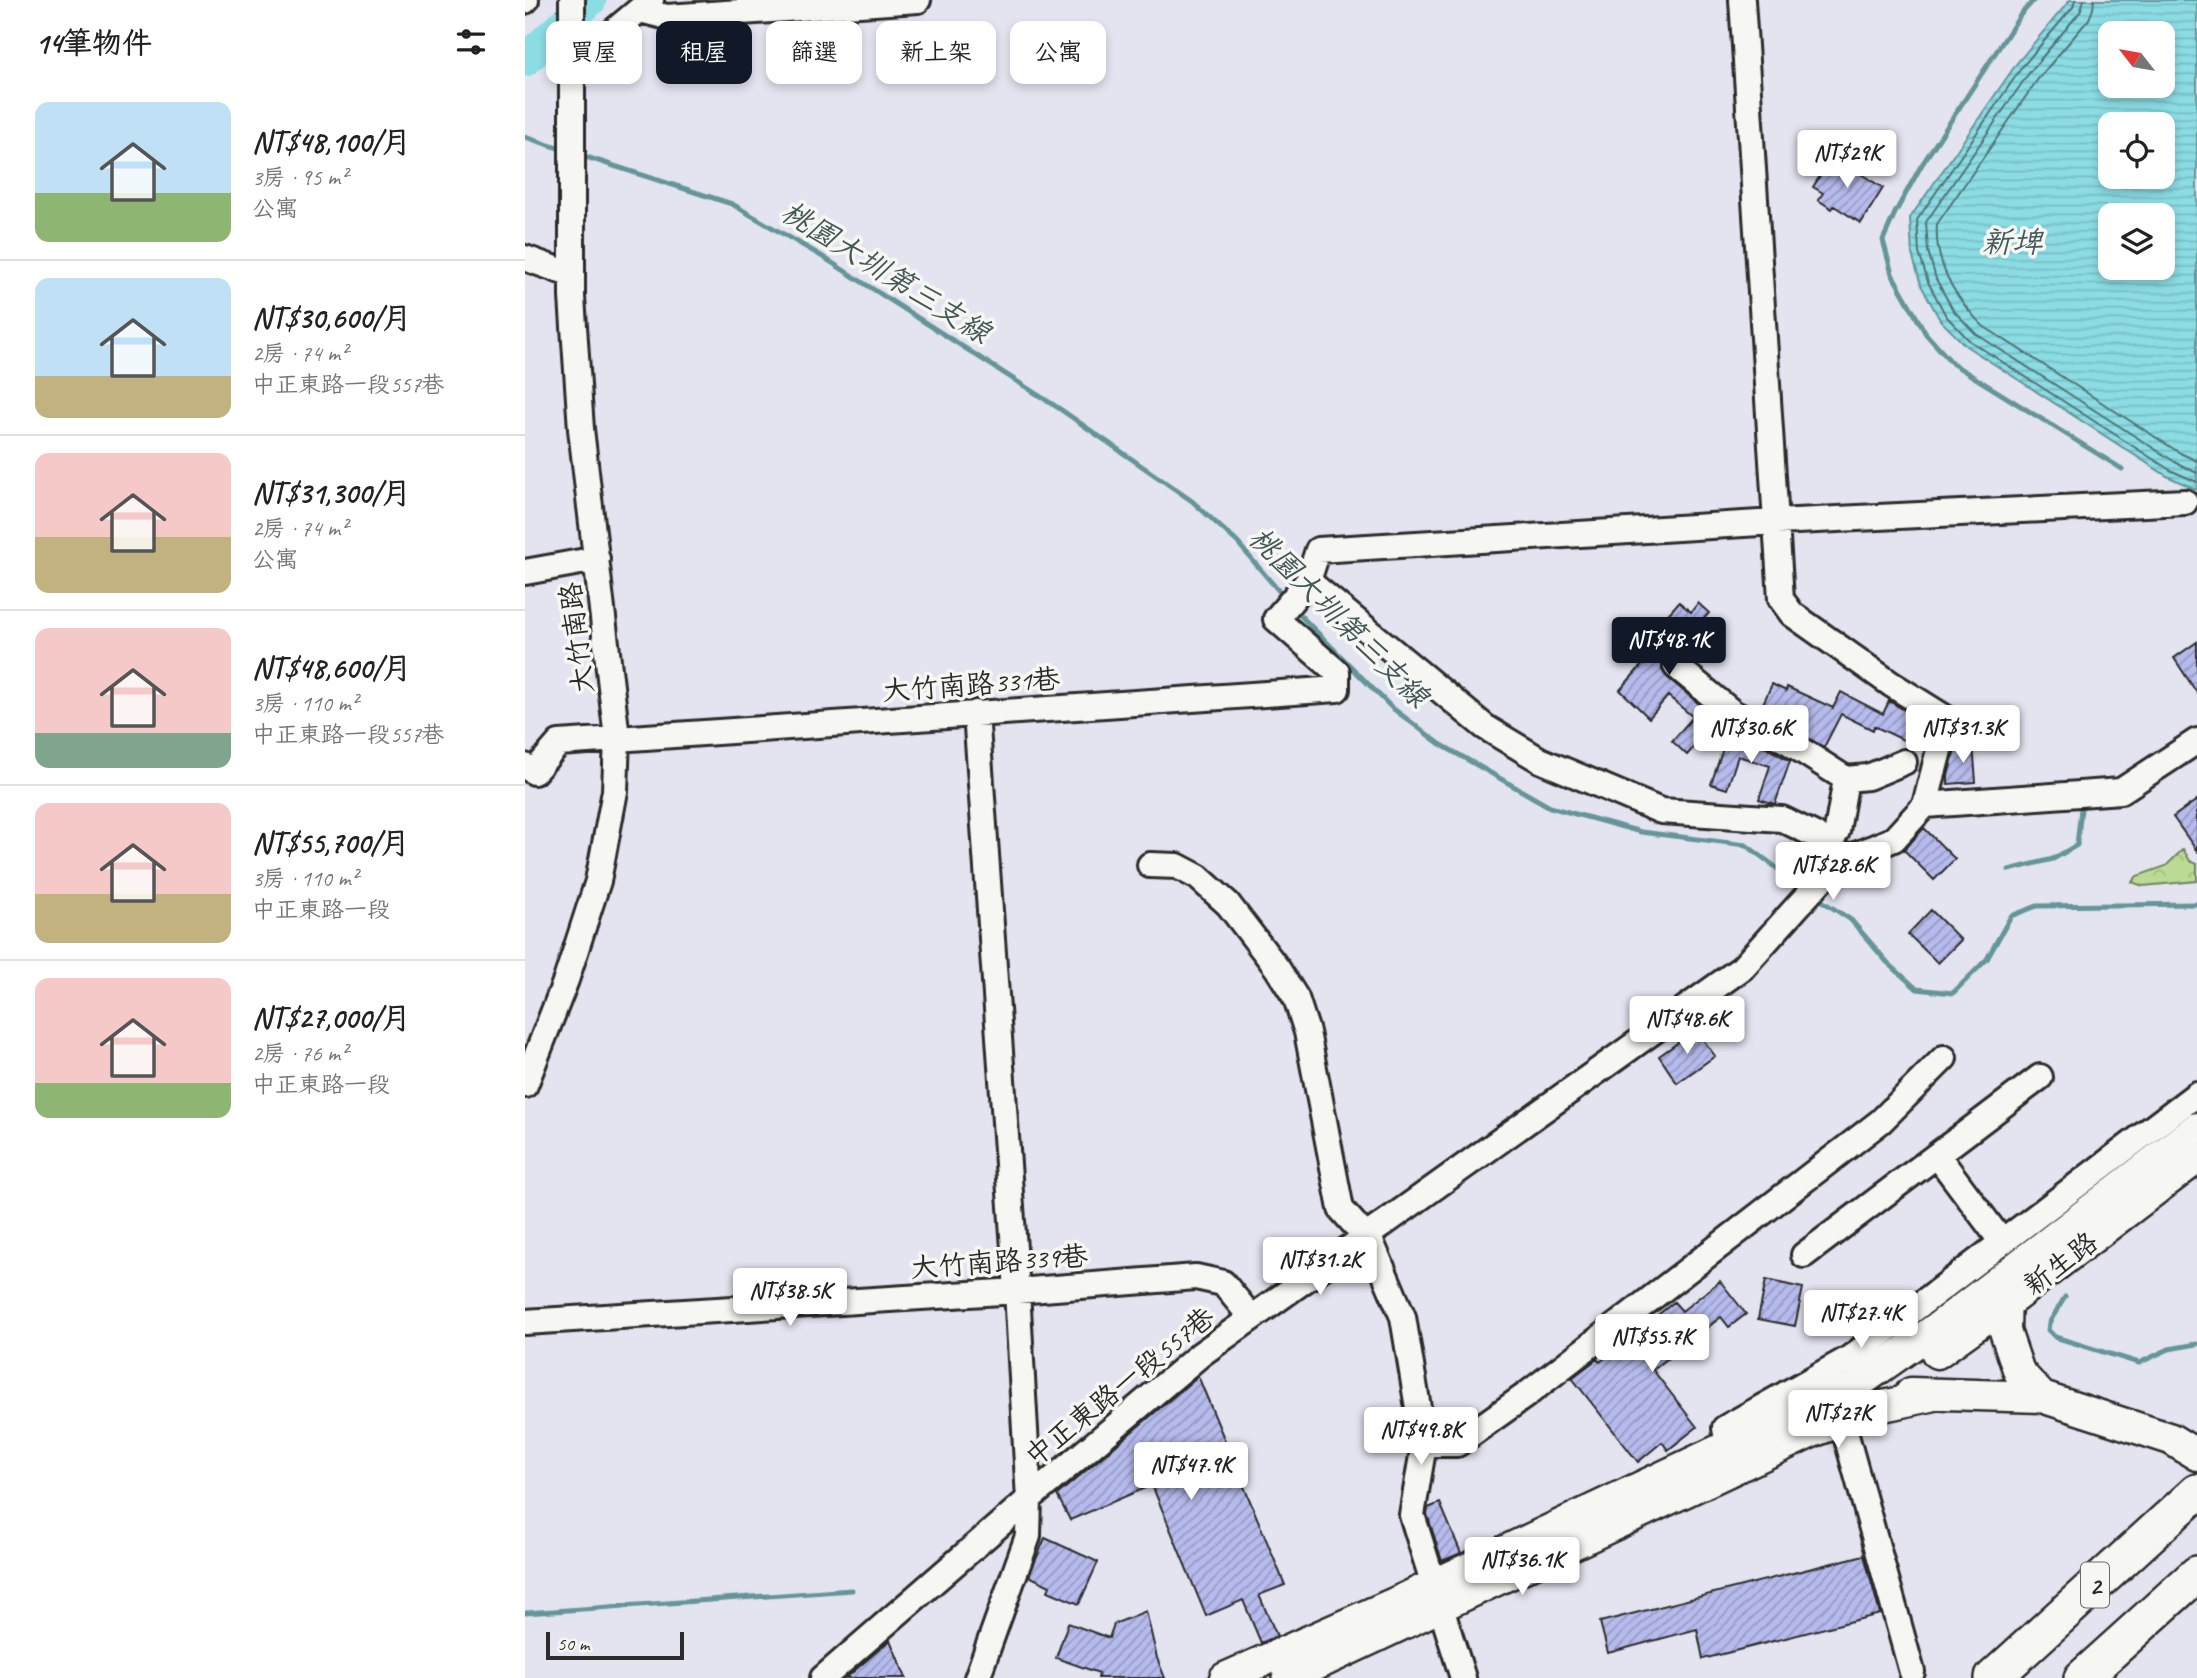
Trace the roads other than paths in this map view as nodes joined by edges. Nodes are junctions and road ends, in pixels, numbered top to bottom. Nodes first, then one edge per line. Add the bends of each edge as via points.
1 (572, 0) edge
2 (918, 0) edge
3 (1742, 0) edge
4 (646, 5) edge
5 (572, 21) edge
6 (625, 21) edge
7 (571, 84) edge
8 (525, 258) edge
9 (572, 275) junction
10 (2185, 502) dead end
11 (1776, 522) junction
12 (597, 559) junction
13 (525, 572) edge
14 (1308, 582) junction
15 (1703, 635) dead end
16 (976, 713) junction
17 (617, 738) junction
18 (2197, 741) edge
19 (1904, 762) dead end
20 (525, 766) edge
21 (1846, 779) junction
22 (1924, 805) junction
23 (1835, 859) junction
24 (1150, 865) dead end
25 (1944, 1058) dead end
26 (2040, 1077) dead end
27 (525, 1085) edge
28 (2197, 1094) edge
29 (2197, 1128) edge
30 (1937, 1155) junction
31 (2197, 1158) edge
32 (1365, 1237) junction
33 (2002, 1242) junction
34 (1804, 1255) dead end
35 (2007, 1274) junction
36 (1017, 1291) junction
37 (2004, 1305) junction
38 (1251, 1317) junction
39 (525, 1322) edge
40 (1853, 1387) junction
41 (1883, 1390) junction
42 (1930, 1396) junction
43 (2042, 1397) junction
44 (1842, 1421) junction
45 (1424, 1444) junction
46 (2197, 1455) edge
47 (1732, 1457) junction
48 (2197, 1492) edge
49 (1029, 1499) junction
50 (2197, 1574) edge
51 (1437, 1595) junction
52 (1912, 1672) dead end
53 (1302, 1675) edge
54 (823, 1678) edge
55 (977, 1678) edge
56 (1225, 1678) edge
57 (1463, 1678) edge
58 (1993, 1678) edge
59 (2082, 1678) edge

1 - 5 street
2 - 4 street via 667,17
3 - 11 street
4 - 6 street
7 - 9 street, 大竹南路
8 - 9 street
9 - 12 street, 大竹南路 via 581,429
10 - 11 street
11 - 14 street via 1318,550
11 - 22 street via 1781,599 1792,614 1947,719
12 - 13 street
12 - 17 street, 大竹南路
14 - 16 street, 大竹南路331巷 via 1276,619 1337,672 1337,689
14 - 23 street via 1485,727 1540,760 1661,811 1782,819 1815,835
15 - 21 street via 1676,666 1733,713
16 - 17 street, 大竹南路331巷
16 - 36 street
17 - 20 street, 大竹南路331巷 via 559,743 534,772
17 - 27 street, 大竹南路 via 615,791 598,881
18 - 22 street via 2121,791
19 - 21 street via 1868,777
21 - 23 street
22 - 23 street via 1894,839
23 - 32 street, 中正東路一段557巷 via 1801,905 1742,968
24 - 32 street via 1177,866 1198,877 1228,904 1296,998 1307,1032 1341,1209
25 - 45 street via 1881,1121 1526,1395 1457,1444
26 - 30 street
28 - 33 street
29 - 35 main road, 新生路
30 - 33 street
30 - 34 street
31 - 37 main road, 新生路
32 - 38 street, 中正東路一段557巷
32 - 45 street via 1403,1317
33 - 47 street via 1850,1358 1725,1428
35 - 37 main road, 新生路
35 - 40 main road
36 - 38 street, 大竹南路339巷 via 1195,1277 1223,1283
36 - 39 street, 大竹南路339巷
36 - 49 street
37 - 41 main road
37 - 43 main road via 2005,1331 2019,1372
38 - 49 street, 中正東路一段557巷
40 - 41 main road
40 - 47 main road
41 - 42 main road
41 - 47 main road
42 - 43 main road
42 - 44 main road
43 - 46 main road via 2171,1439
44 - 47 main road
44 - 52 street
45 - 51 street via 1412,1515
47 - 51 main road
48 - 58 highway, 2
49 - 54 street, 中正東路一段557巷
49 - 55 street via 1028,1536
50 - 59 highway, 2
51 - 53 main road
51 - 56 main road
51 - 57 street

